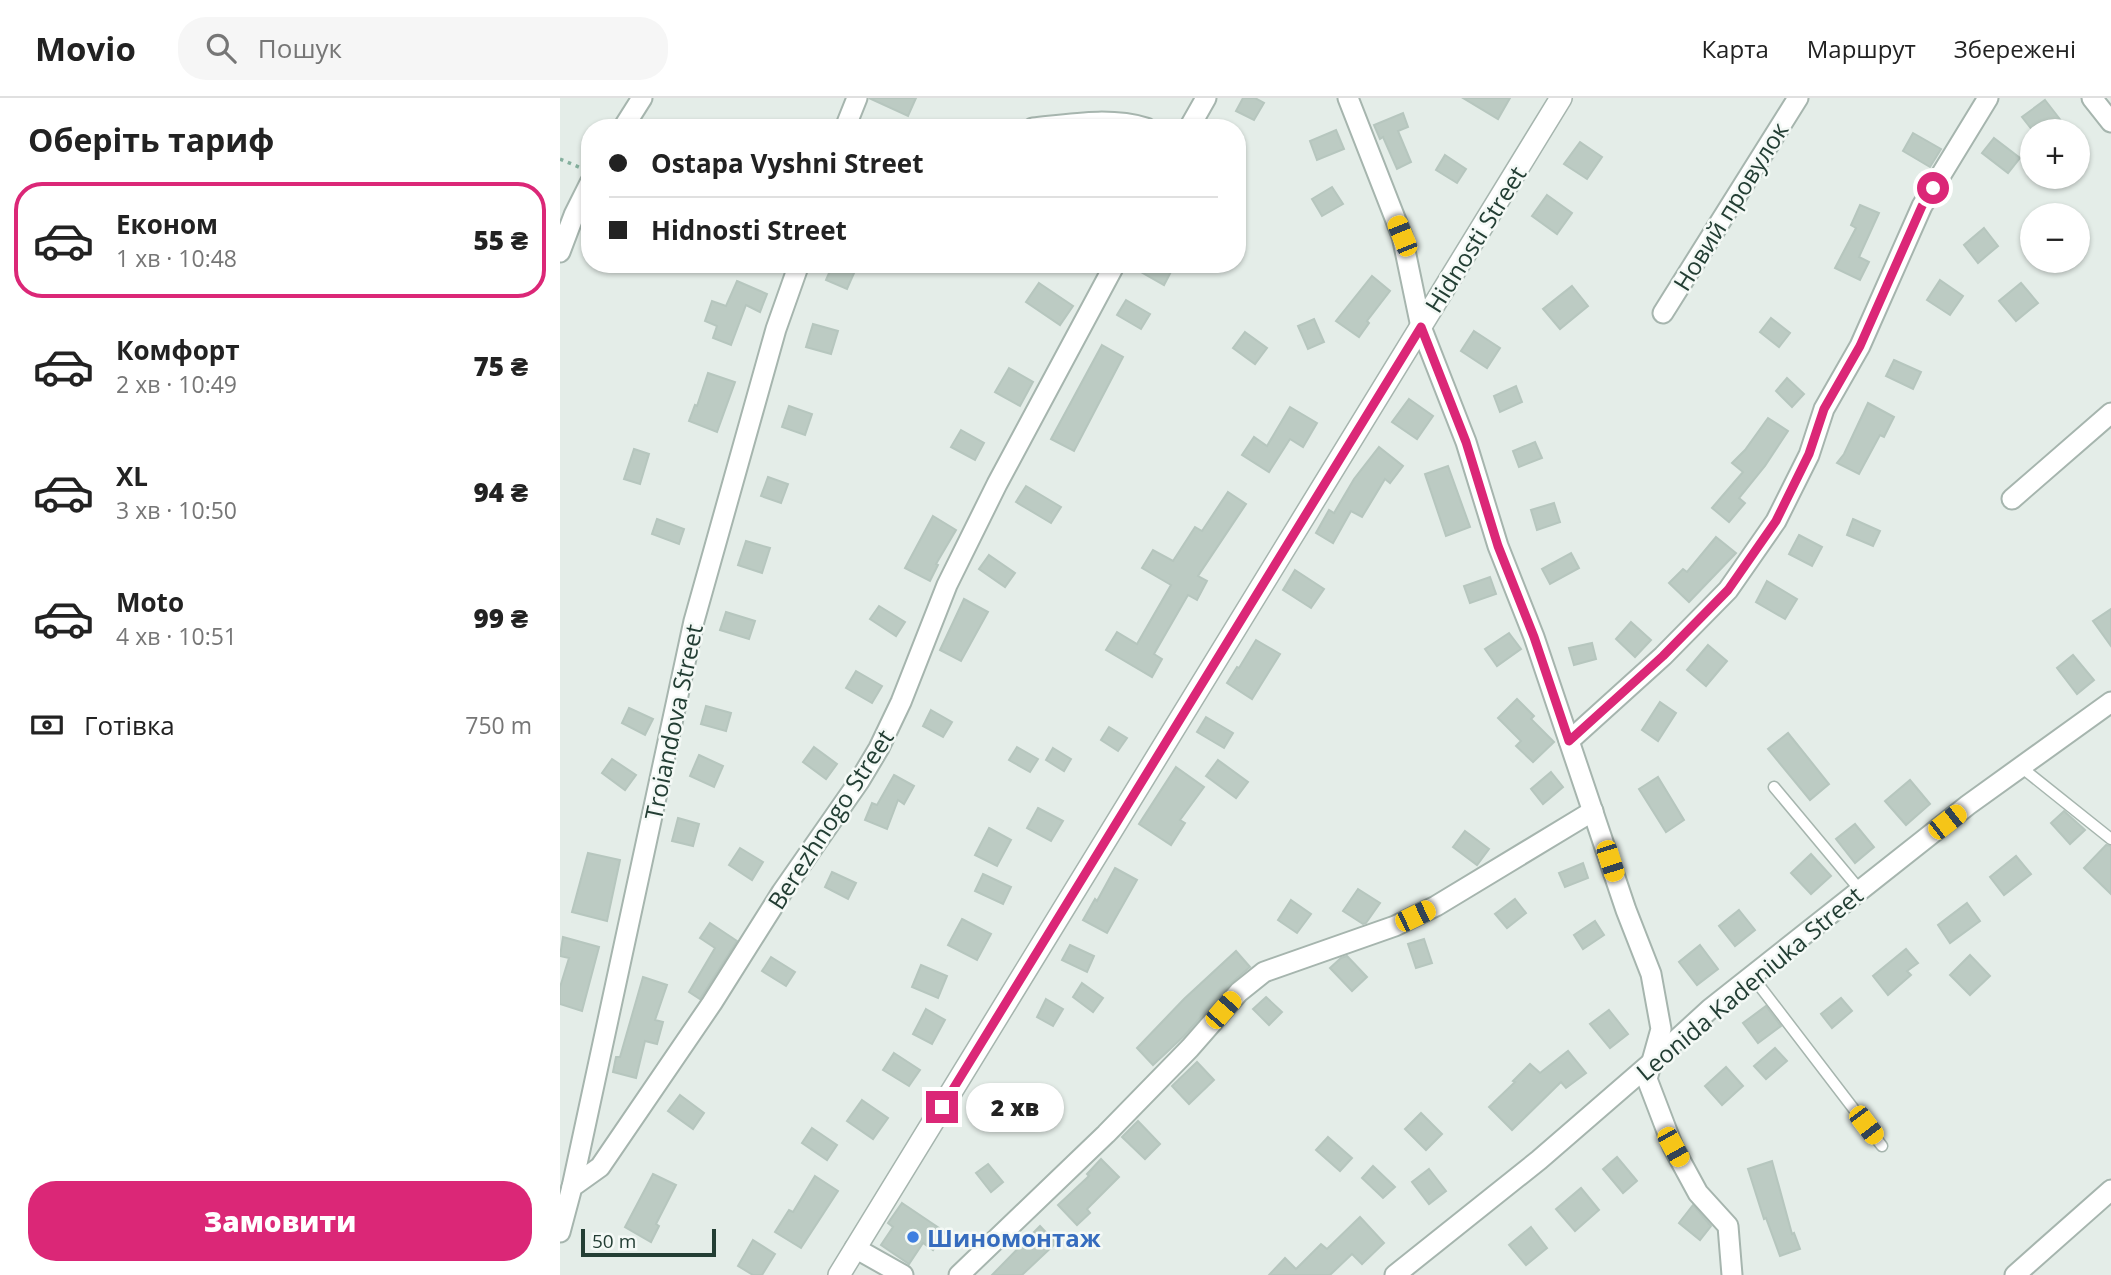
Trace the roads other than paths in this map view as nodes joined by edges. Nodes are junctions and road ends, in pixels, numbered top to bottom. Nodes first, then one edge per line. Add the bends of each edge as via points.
1 (642, 98) edge
2 (857, 98) edge
3 (1206, 98) edge
4 (1348, 98) edge
5 (1562, 98) edge
6 (1798, 98) edge
7 (1988, 98) edge
8 (2093, 98) edge
9 (629, 119) edge
10 (849, 119) edge
11 (1194, 119) edge
12 (2111, 122) edge
13 (581, 201) edge
14 (560, 252) edge
15 (796, 273) edge
16 (1110, 273) edge
17 (1663, 313) dead end
18 (1421, 327) junction
19 (2111, 414) edge
20 (2012, 499) dead end
21 (2111, 702) edge
22 (1569, 741) junction
23 (2021, 767) junction
24 (1774, 787) dead end
25 (1593, 811) junction
26 (2111, 839) edge
27 (1860, 890) junction
28 (1752, 976) junction
29 (1651, 1063) junction
30 (1882, 1146) dead end
31 (572, 1187) junction
32 (2111, 1190) edge
33 (560, 1232) edge
34 (855, 1248) junction
35 (839, 1275) edge
36 (903, 1275) edge
37 (959, 1275) edge
38 (1395, 1275) edge
39 (1732, 1275) edge
40 (2015, 1275) edge

1 - 9 street
2 - 10 street
3 - 11 street
4 - 18 street via 1402,236
5 - 18 street, Hidnosti Street
6 - 17 street, Новий провулок
7 - 22 street via 1922,206 1860,346 1824,409 1809,454 1776,521 1728,590
8 - 12 street
13 - 14 street
15 - 31 street, Troiandova Street via 694,621
16 - 31 street, Berezhnogo Street via 947,585 879,748 600,1167
18 - 22 street via 1466,442 1498,546
18 - 34 street, Hidnosti Street
19 - 20 street
21 - 23 street, Leonida Kadeniuka Street
22 - 25 street
23 - 26 lane
23 - 27 street, Leonida Kadeniuka Street
24 - 27 lane
25 - 29 street via 1651,974 1661,1029
25 - 37 street via 1395,926 1264,972
27 - 28 street, Leonida Kadeniuka Street
28 - 29 street, Leonida Kadeniuka Street
28 - 30 lane
29 - 38 street, Leonida Kadeniuka Street
29 - 39 street via 1647,1079 1673,1147 1698,1193 1728,1226
31 - 33 street
32 - 40 street
34 - 35 street, Hidnosti Street
34 - 36 street

